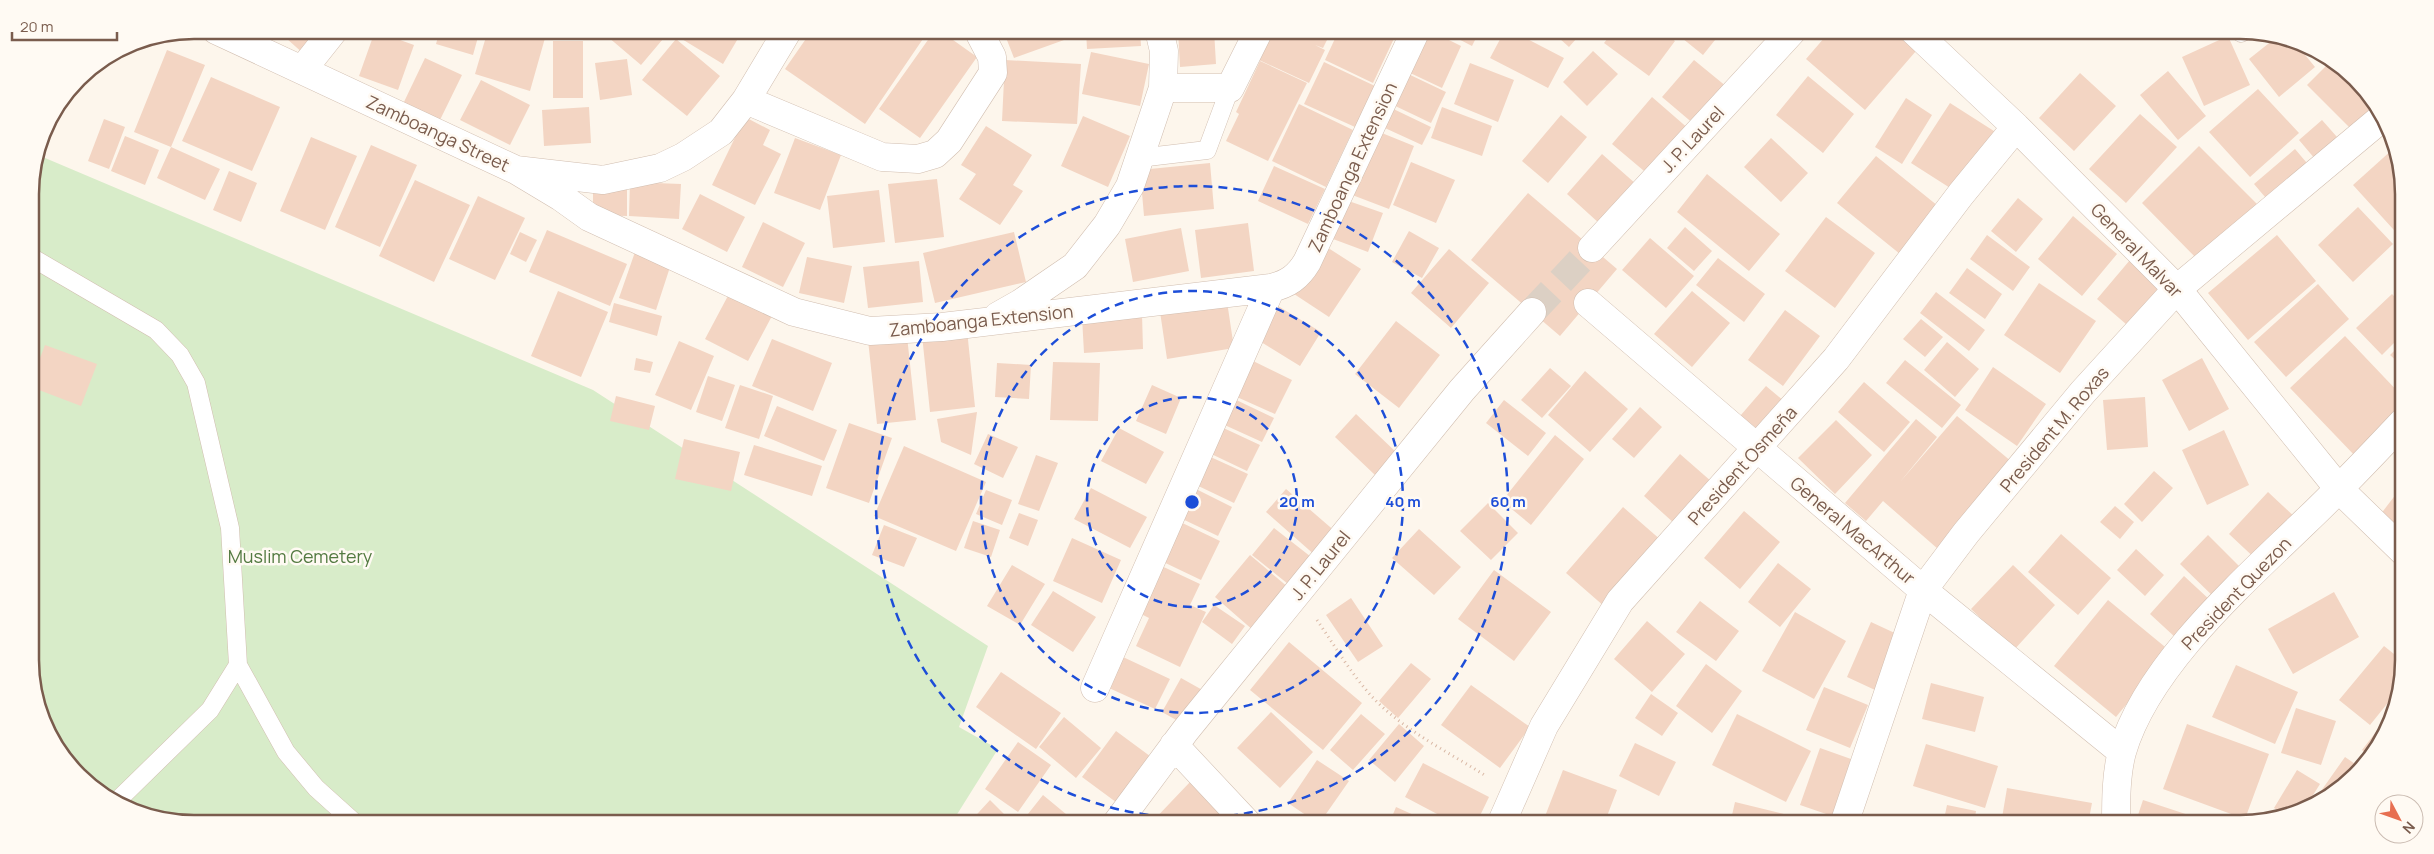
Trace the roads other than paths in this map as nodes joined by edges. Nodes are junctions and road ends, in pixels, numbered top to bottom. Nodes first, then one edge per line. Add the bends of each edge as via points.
1 (236, 39) edge
2 (327, 39) edge
3 (783, 39) edge
4 (983, 39) edge
5 (1161, 39) edge
6 (1254, 39) edge
7 (1412, 39) edge
8 (1785, 39) edge
9 (1923, 39) edge
10 (303, 69) junction
11 (1163, 88) junction
12 (1230, 88) junction
13 (746, 100) junction
14 (2377, 122) edge
15 (2016, 127) junction
16 (1139, 158) junction
17 (516, 170) junction
18 (1592, 248) tunnel mouth
19 (39, 262) edge
20 (1271, 288) junction
21 (2177, 289) junction
22 (1588, 303) dead end
23 (1532, 312) tunnel mouth
24 (987, 322) junction
25 (2395, 431) edge
26 (1757, 450) junction
27 (2340, 489) junction
28 (2395, 543) edge
29 (1923, 590) junction
30 (238, 665) junction
31 (1095, 688) dead end
32 (1174, 745) junction
33 (2122, 752) junction
34 (121, 797) edge
35 (346, 815) edge
36 (1123, 815) edge
37 (1240, 815) edge
38 (1505, 815) edge
39 (1847, 815) edge
40 (2116, 815) edge

1 - 10 street, Zamboanga Street
2 - 10 street
3 - 13 street, Zamboanga Street
4 - 13 street via 992,57 992,73 949,141 935,154 918,160 882,157
5 - 11 street
6 - 12 street
7 - 20 street, Zamboanga Extension via 1307,262 1295,278
8 - 18 street, J. P. Laurel
9 - 15 street, General Malvar
10 - 17 street, Zamboanga Street
11 - 12 street
11 - 16 street
12 - 16 lane via 1207,150
13 - 17 street, Zamboanga Street via 721,132 660,168 603,180
14 - 21 street, President M. Roxas
15 - 21 street, General Malvar
15 - 26 street, President Osmeña via 1836,359
16 - 24 street via 1130,186 1107,225 1075,266
17 - 24 street, Zamboanga Extension via 589,217 794,312 870,331
19 - 30 lane via 156,330 180,355 196,383 230,528
20 - 24 street, Zamboanga Extension
20 - 31 street
21 - 27 street, General Malvar
21 - 29 street, President M. Roxas via 2076,400
22 - 26 street, General MacArthur
23 - 32 street, J. P. Laurel via 1462,390
25 - 27 street, President Quezon
26 - 29 street, General MacArthur
26 - 38 street, President Osmeña via 1620,601 1544,726
27 - 28 street, General Malvar
27 - 33 street, President Quezon via 2239,585 2197,630 2160,677
29 - 33 street, General MacArthur
29 - 39 street, President M. Roxas
30 - 34 lane via 210,710
30 - 35 lane via 286,752 316,788
32 - 36 street, J. P. Laurel
32 - 37 street
33 - 40 street, President Quezon

